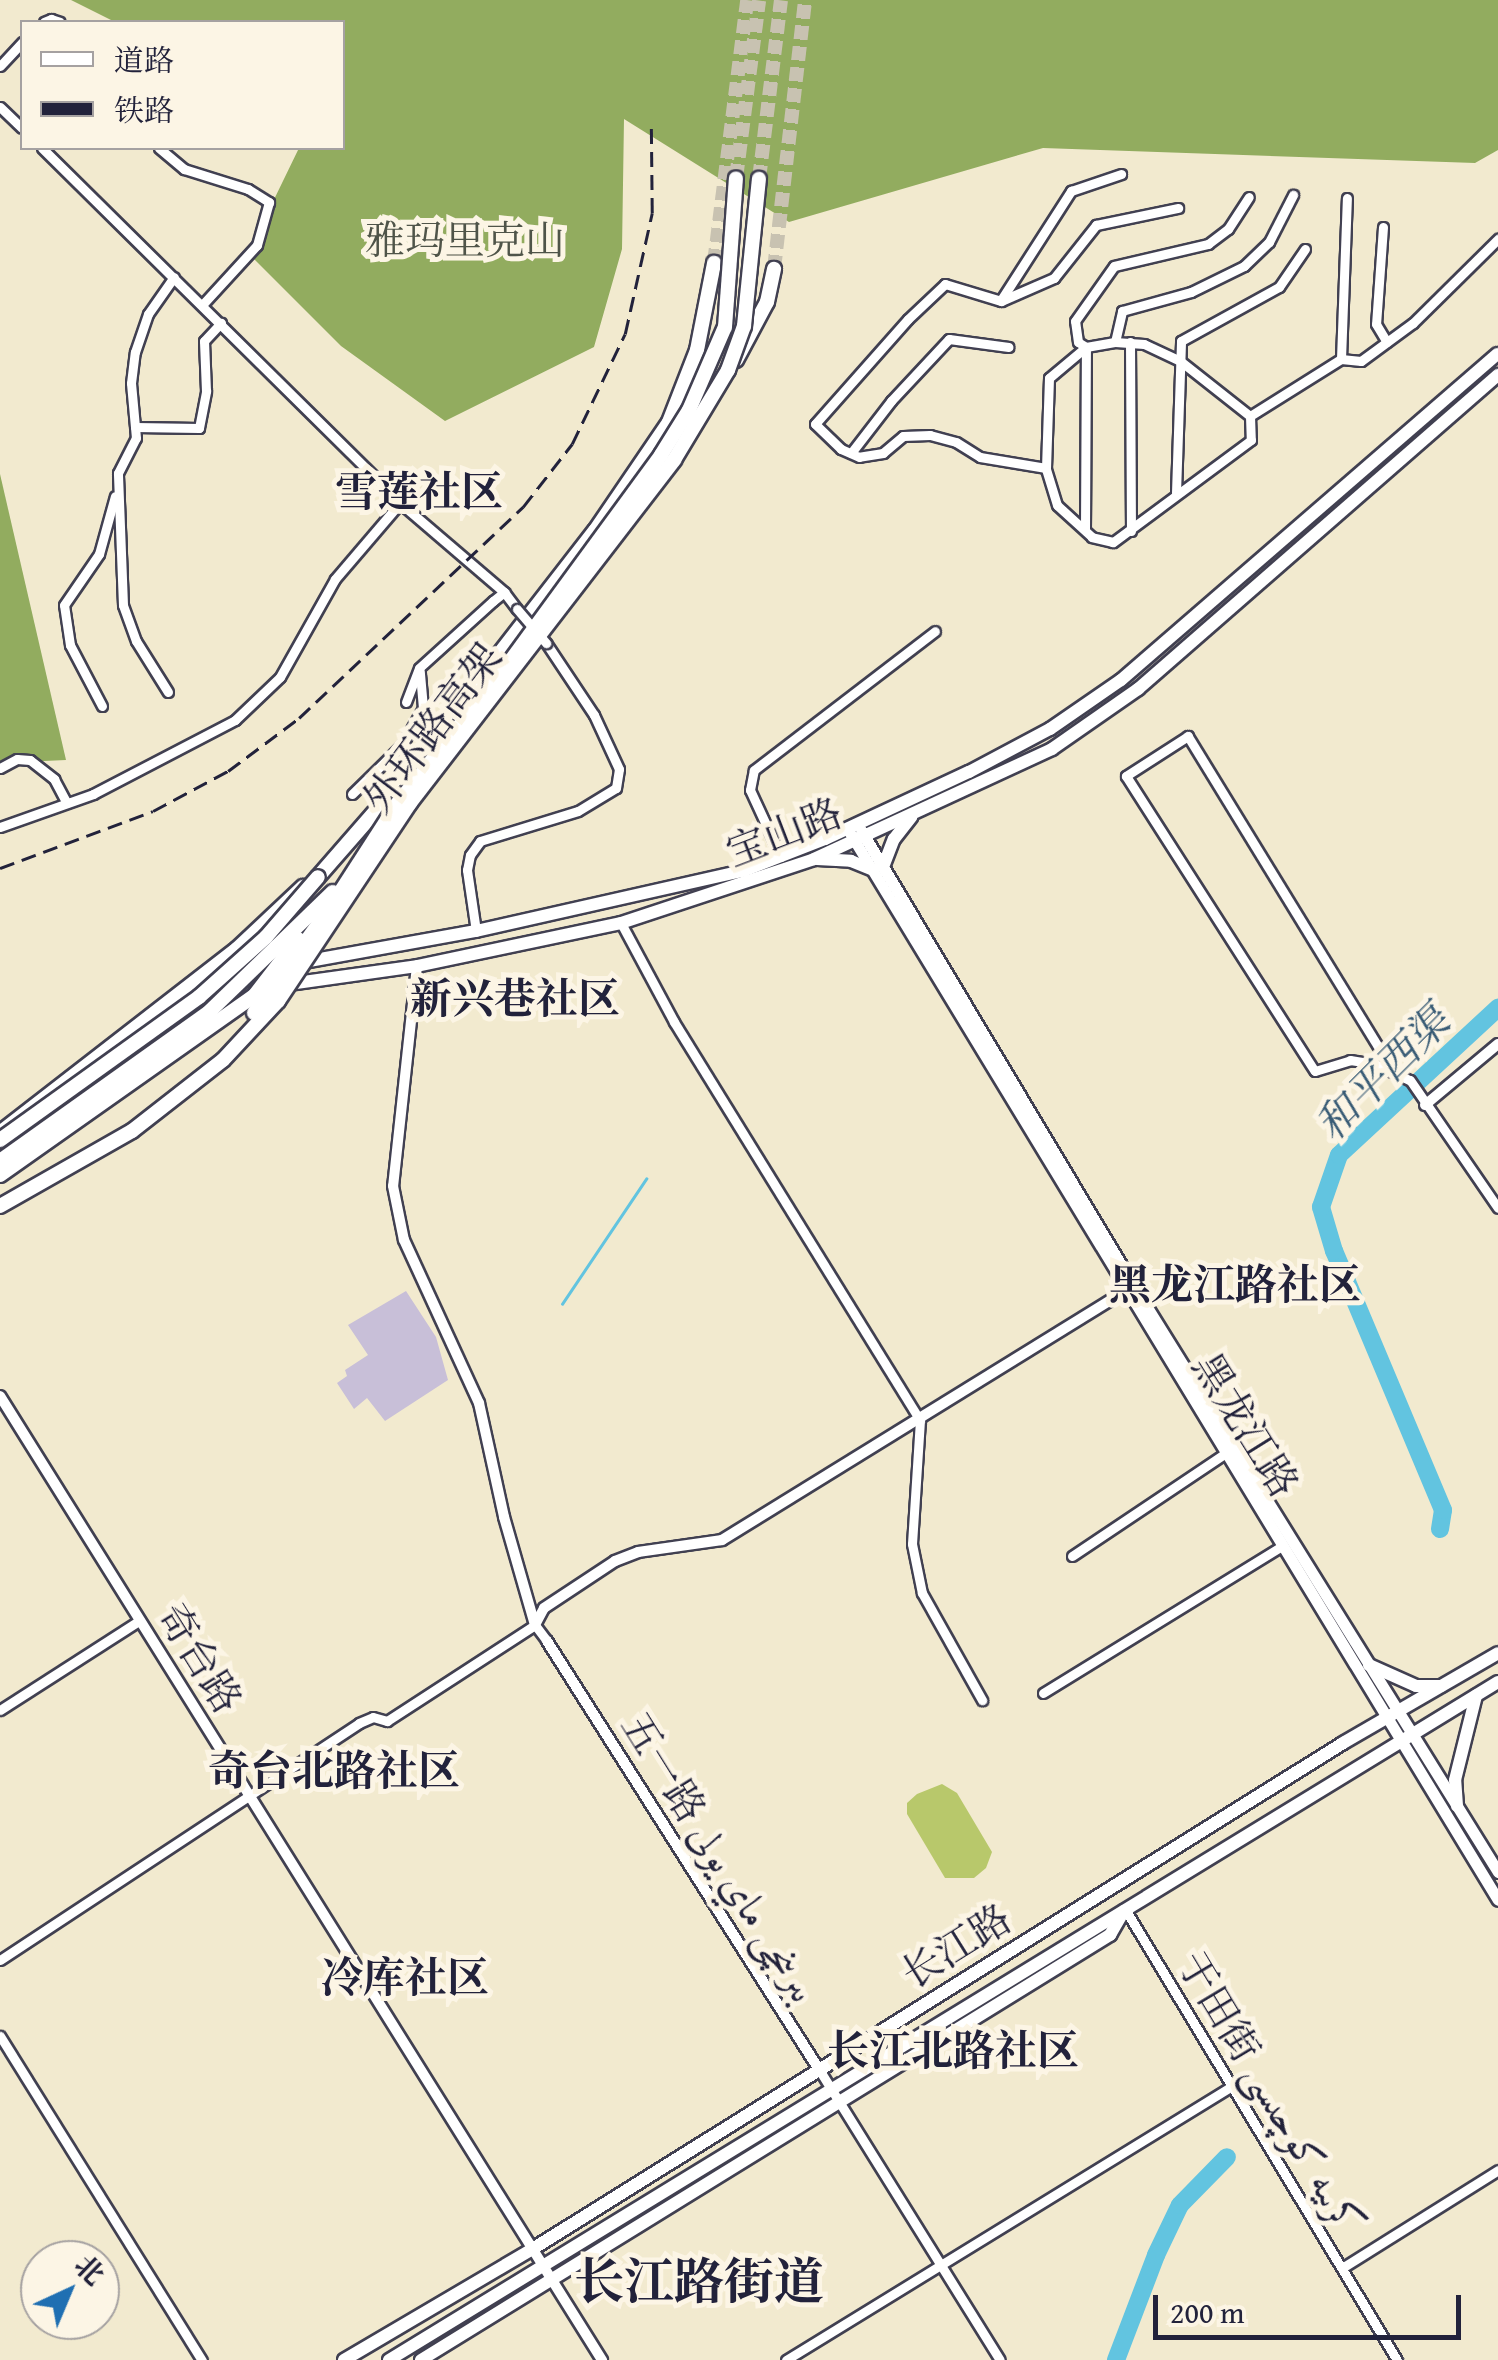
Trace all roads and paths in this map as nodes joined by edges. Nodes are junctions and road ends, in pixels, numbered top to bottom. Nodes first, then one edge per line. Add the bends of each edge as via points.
1 (20, 44) edge
2 (0, 66) edge
3 (0, 107) edge
4 (20, 126) edge
5 (44, 150) edge
6 (161, 150) edge
7 (1122, 174) dead end
8 (736, 178) tunnel mouth
9 (759, 179) tunnel mouth
10 (1293, 196) dead end
11 (1249, 197) dead end
12 (1347, 198) dead end
13 (1178, 208) dead end
14 (1382, 227) dead end
15 (1498, 239) edge
16 (1305, 249) dead end
17 (714, 263) tunnel mouth
18 (774, 269) tunnel mouth
19 (174, 277) junction
20 (1001, 301) junction
21 (202, 305) junction
22 (221, 323) junction
23 (1115, 342) junction
24 (1130, 342) junction
25 (1387, 342) junction
26 (1008, 347) dead end
27 (1086, 347) junction
28 (1498, 354) edge
29 (1342, 358) junction
30 (1179, 360) junction
31 (1498, 375) edge
32 (1250, 416) junction
33 (135, 428) junction
34 (850, 453) junction
35 (1046, 468) junction
36 (118, 483) junction
37 (1176, 493) junction
38 (400, 503) junction
39 (1085, 529) junction
40 (1131, 531) junction
41 (506, 593) junction
42 (935, 631) dead end
43 (419, 668) junction
44 (168, 692) dead end
45 (406, 702) dead end
46 (102, 706) dead end
47 (0, 768) edge
48 (352, 794) dead end
49 (67, 803) junction
50 (914, 813) junction
51 (0, 827) edge
52 (856, 833) junction
53 (781, 858) junction
54 (332, 859) junction
55 (814, 859) junction
56 (878, 869) junction
57 (334, 890) junction
58 (620, 923) junction
59 (476, 932) junction
60 (416, 966) junction
61 (1498, 1044) edge
62 (1394, 1071) junction
63 (1424, 1104) junction
64 (0, 1136) edge
65 (0, 1158) edge
66 (0, 1175) edge
67 (0, 1202) edge
68 (1498, 1208) edge
69 (1130, 1288) junction
70 (0, 1396) edge
71 (920, 1420) junction
72 (1226, 1453) junction
73 (1282, 1546) junction
74 (1072, 1556) dead end
75 (140, 1620) junction
76 (535, 1625) junction
77 (547, 1641) joint
78 (1498, 1653) edge
79 (1369, 1664) junction
80 (1498, 1682) edge
81 (1443, 1686) junction
82 (1043, 1693) dead end
83 (1476, 1696) junction
84 (982, 1700) dead end
85 (0, 1710) edge
86 (1399, 1711) junction
87 (1386, 1718) junction
88 (1414, 1736) junction
89 (1400, 1744) junction
90 (252, 1796) junction
91 (1457, 1806) junction
92 (1498, 1872) edge
93 (1498, 1900) edge
94 (1125, 1909) junction
95 (0, 1960) edge
96 (0, 2036) edge
97 (820, 2070) junction
98 (1232, 2086) junction
99 (832, 2088) junction
100 (840, 2102) junction
101 (1498, 2170) edge
102 (534, 2248) junction
103 (942, 2264) junction
104 (1342, 2268) junction
105 (550, 2273) junction
106 (202, 2360) edge
107 (344, 2360) edge
108 (388, 2360) edge
109 (421, 2360) edge
110 (602, 2360) edge
111 (786, 2360) edge
112 (1000, 2360) edge
113 (1397, 2360) edge

1 - 2 street
3 - 4 street
5 - 19 street
6 - 21 street via 184,169 269,202 257,244
7 - 20 street via 1071,192
8 - 67 highway, 外环路高架, bridge via 725,327 661,455 398,803 266,1001 211,1060 120,1131
9 - 67 highway, 外环路高架, bridge via 744,326 728,370 674,460 410,803 278,1001 224,1060 132,1131
10 - 23 street via 1268,242 1244,266 1191,292 1122,311
11 - 27 street via 1228,230 1208,244 1114,266 1076,321 1078,342
12 - 29 street
13 - 20 street via 1096,225 1054,278
14 - 25 street via 1376,324
15 - 25 street
16 - 30 street via 1279,286 1181,341
17 - 54 highway via 697,350 669,422 584,546
18 - 57 highway via 767,302 687,436
19 - 21 street
19 - 33 street via 148,314 135,352
20 - 34 street via 946,284 932,294 815,424
21 - 22 street
22 - 33 street via 204,341 199,428
22 - 38 street
23 - 24 street
23 - 27 street
24 - 30 street
24 - 40 street
25 - 29 street via 1361,361
26 - 34 street via 949,339
27 - 35 street via 1049,378
27 - 39 street
28 - 52 main road, 宝山路 via 1106,692 1032,740
29 - 32 street
30 - 32 street
30 - 37 street
31 - 50 main road, 宝山路 via 1111,710 1052,749
32 - 37 street via 1251,440
33 - 36 street
34 - 35 street via 883,453 902,436 930,435 980,457
35 - 39 street via 1057,505
36 - 44 street via 124,605 136,641
36 - 46 street via 99,554 64,605 70,645
37 - 40 street
38 - 41 street
38 - 49 street via 335,580 280,678 260,698 193,745
39 - 40 street via 1113,542
41 - 43 street
41 - 59 street, bridge via 594,715 618,768 616,788 578,811 480,841 467,870
42 - 53 street via 754,770 750,790
43 - 45 street
43 - 48 street via 423,708 402,745
47 - 49 street via 30,760 54,779
49 - 51 street
50 - 52 main road, 宝山路
50 - 56 main road
52 - 53 main road, 宝山路
52 - 55 main road, 宝山路
52 - 56 main road, 黑龙江路
53 - 59 main road, 宝山路
54 - 64 highway, bridge via 237,948
54 - 64 highway, bridge via 266,937 200,998
55 - 56 main road
55 - 58 main road, 宝山路
56 - 69 main road, 黑龙江路
57 - 65 highway, bridge via 210,1011
57 - 66 highway, bridge via 254,996
58 - 60 main road, 宝山路
58 - 71 street
59 - 64 main road, 宝山路 via 237,975 154,1021
60 - 65 main road, 宝山路 via 244,993 165,1032
60 - 76 street via 393,1186 404,1240 479,1403
61 - 63 street
62 - 62 street via 1188,736 1126,776 1315,1070 1350,1060
62 - 63 street via 1410,1080
63 - 68 street
69 - 71 street
69 - 72 main road, 黑龙江路
69 - 79 main road, 黑龙江路
70 - 75 street, 奇台路
71 - 76 street via 722,1540 615,1561 544,1608
71 - 84 street via 912,1544 922,1592
72 - 73 main road, 黑龙江路
72 - 74 street
73 - 82 street
73 - 87 main road, 黑龙江路
75 - 85 street
75 - 90 street, 奇台路
76 - 77 street
76 - 90 street via 387,1721 372,1713
77 - 97 street, 五一路 بىرىنچى ماي يولى
78 - 81 main road, 长江路
79 - 81 main road via 1416,1686
79 - 86 main road, 黑龙江路
80 - 83 main road, 长江路
81 - 86 main road, 长江路
83 - 88 main road, 长江路
83 - 91 main road via 1455,1780
86 - 87 main road, 长江路
86 - 88 main road, 黑龙江路
87 - 89 main road, 黑龙江路
87 - 97 main road, 长江路
88 - 89 main road, 长江路
88 - 91 main road, 黑龙江路
89 - 93 main road, 黑龙江路
89 - 94 main road, 长江路
90 - 95 street
90 - 102 street, 奇台路
91 - 92 main road, 黑龙江路
94 - 98 street, 于田街 كرىيە كوچىسى
94 - 99 main road, 长江路
94 - 100 main road via 1110,1935
96 - 106 street
97 - 99 street, 五一路 بىرىنچى ماي يولى
97 - 102 main road, 长江路
98 - 103 street
98 - 104 street, 于田街 كرىيە كوچىسى
99 - 100 street, 五一路 بىرىنچى ماي يولى
99 - 105 main road, 长江路
100 - 103 street, 五一路 بىرىنچى ماي يولى
100 - 105 main road
101 - 104 street
102 - 105 street, 奇台路
102 - 107 main road, 长江路
103 - 111 street
103 - 112 street, 五一路 بىرىنچى ماي يولى
104 - 113 street, 于田街 كرىيە كوچىسى
105 - 108 main road, 长江路
105 - 109 main road
105 - 110 street, 奇台路

